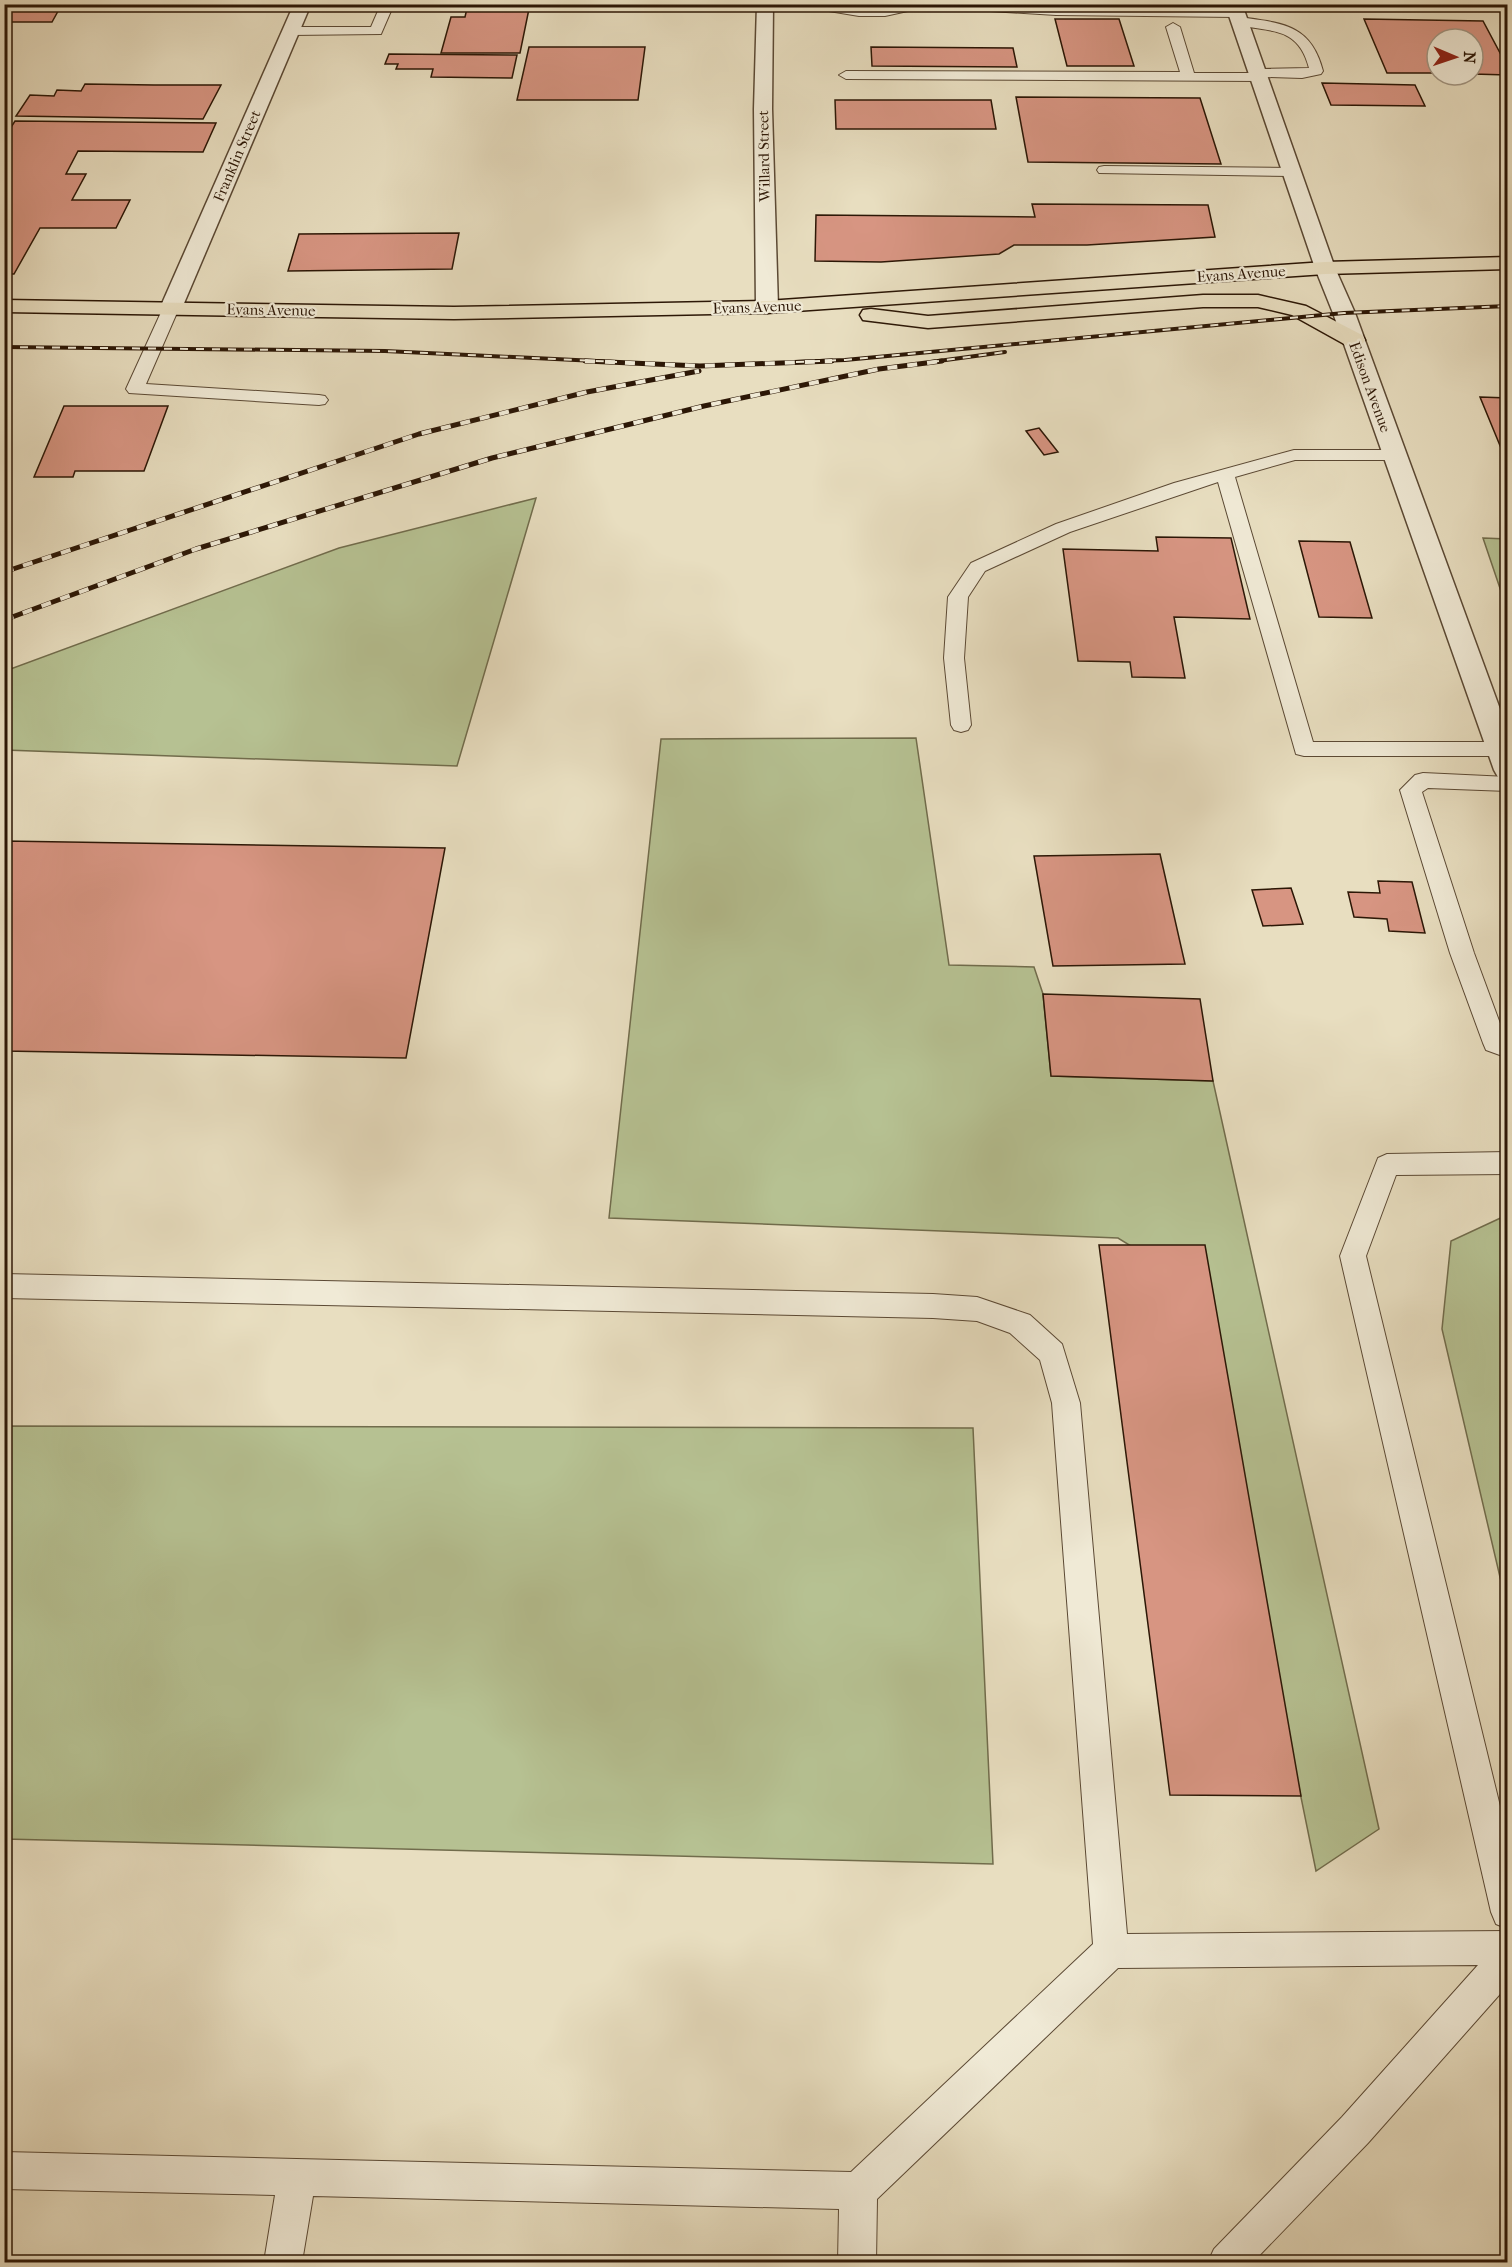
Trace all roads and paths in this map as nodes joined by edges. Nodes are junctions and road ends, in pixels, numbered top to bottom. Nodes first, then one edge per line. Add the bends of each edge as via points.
1 (303, 4) edge
2 (388, 4) edge
3 (765, 4) edge
4 (821, 4) edge
5 (923, 4) edge
6 (929, 4) edge
7 (1236, 13) edge
8 (1173, 27) dead end
9 (291, 31) junction
10 (846, 75) dead end
11 (1258, 76) junction
12 (1188, 77) junction
13 (1104, 170) dead end
14 (1292, 171) junction
15 (1508, 263) edge
16 (1326, 268) junction
17 (798, 305) junction
18 (4, 306) edge
19 (171, 308) junction
20 (767, 308) junction
21 (1354, 340) junction
22 (319, 400) dead end
23 (1395, 455) junction
24 (1225, 474) junction
25 (961, 725) dead end
26 (1504, 759) edge
27 (1508, 784) edge
28 (1508, 1049) edge
29 (1508, 1163) edge
30 (4, 1286) edge
31 (1508, 1912) edge
32 (1508, 1948) edge
33 (1111, 1951) junction
34 (1508, 1958) edge
35 (4, 2170) edge
36 (297, 2178) junction
37 (858, 2191) junction
38 (283, 2262) edge
39 (857, 2262) edge
40 (1227, 2262) edge

1 - 9 street, Franklin Street
2 - 9 lane via 376,32
3 - 20 street, Willard Street
4 - 5 lane via 834,9 889,12
6 - 7 lane via 1056,11
7 - 11 street, Edison Avenue
7 - 11 lane via 1295,33 1308,45 1316,71
8 - 12 lane
9 - 19 street, Franklin Street
10 - 12 lane
11 - 12 lane
11 - 14 street, Edison Avenue
13 - 14 lane
14 - 16 street, Edison Avenue
15 - 16 main road, Evans Avenue
16 - 17 main road, Evans Avenue
16 - 21 street, Edison Avenue
17 - 20 main road, Evans Avenue
17 - 21 main road via 928,322 1203,301 1258,302 1299,310
18 - 19 main road, Evans Avenue
19 - 20 main road, Evans Avenue via 454,314
19 - 22 lane via 135,389
21 - 23 street, Edison Avenue
23 - 24 lane via 1294,455
23 - 26 street, Edison Avenue
24 - 25 lane via 1063,528 978,567 958,597 954,658
24 - 26 lane via 1304,749
27 - 28 lane via 1423,780 1411,790 1495,1043
29 - 31 lane via 1387,1165 1353,1256
30 - 33 lane via 933,1306 977,1309 1020,1324 1052,1353 1066,1402
32 - 33 lane
33 - 37 lane
34 - 40 lane via 1355,2130
35 - 36 lane
36 - 37 lane
36 - 38 lane
37 - 39 lane

